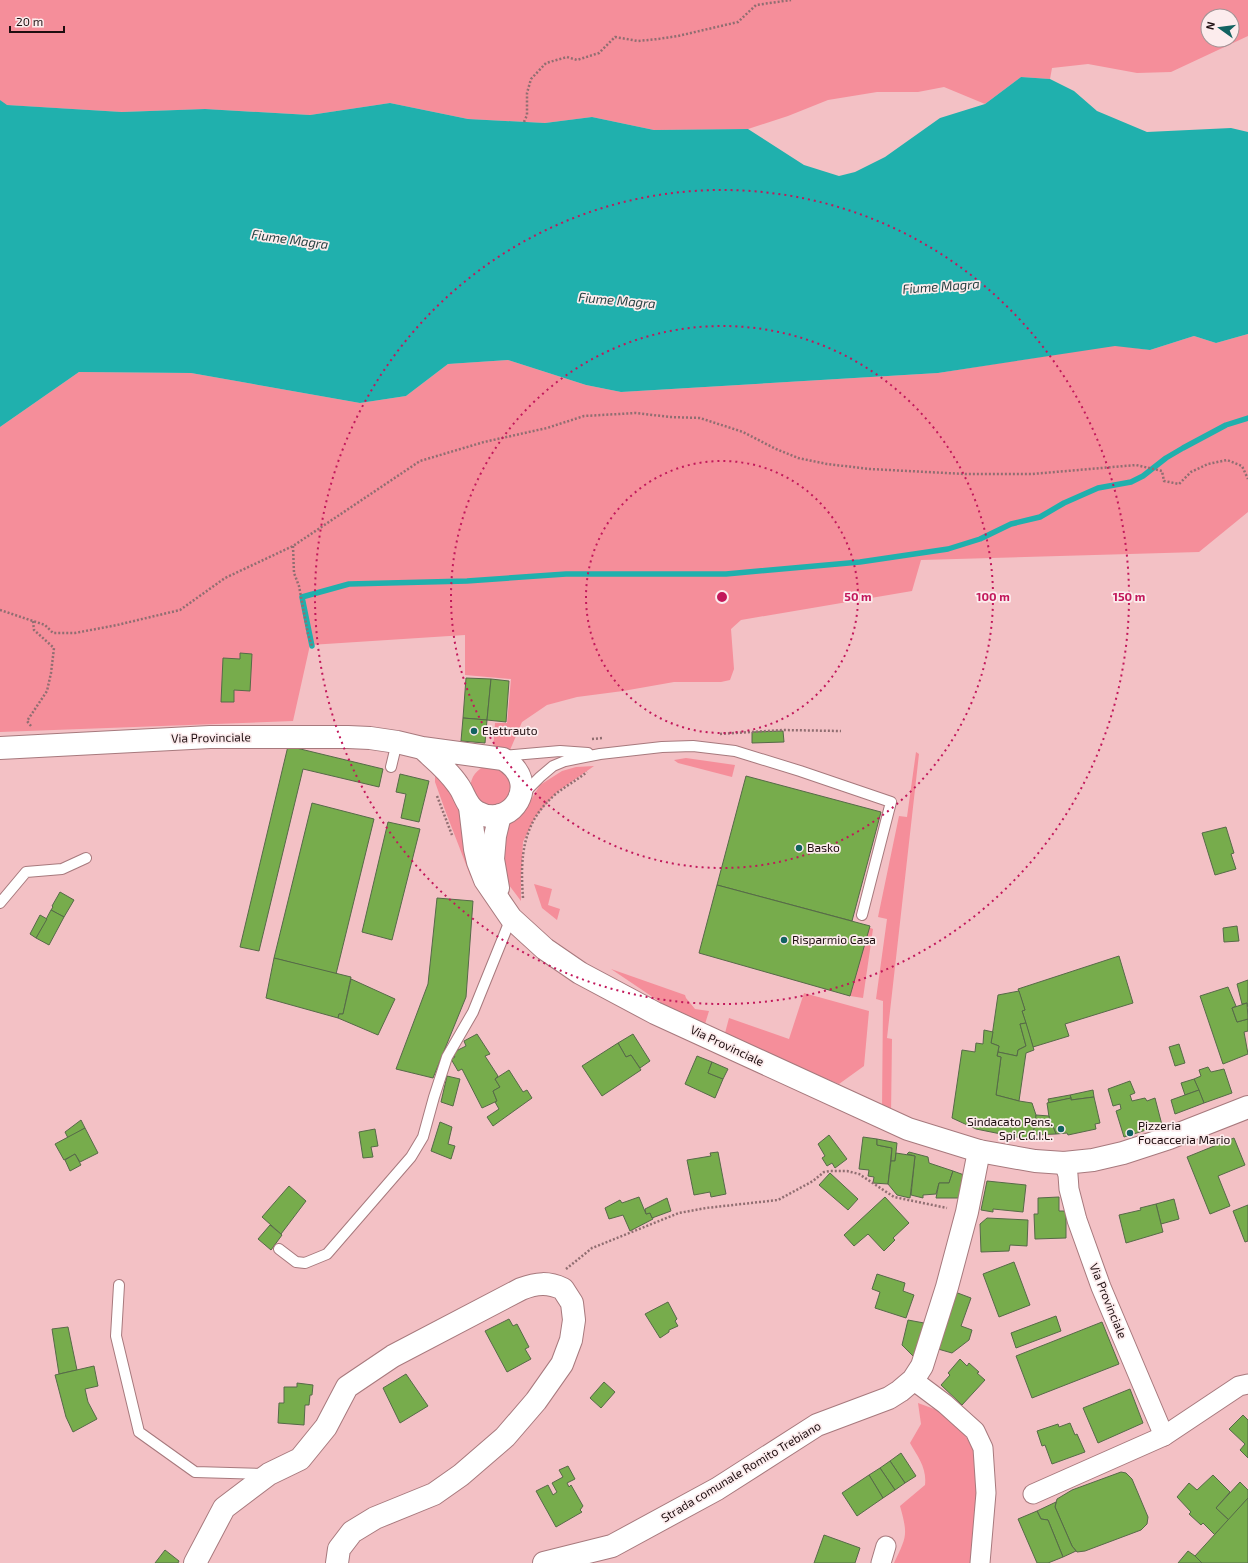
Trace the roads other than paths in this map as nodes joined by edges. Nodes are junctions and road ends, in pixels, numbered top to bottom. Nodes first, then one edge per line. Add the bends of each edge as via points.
1 (397, 742) junction
2 (0, 748) edge
3 (422, 748) junction
4 (600, 754) junction
5 (491, 757) junction
6 (392, 767) dead end
7 (520, 797) junction
8 (467, 800) junction
9 (500, 815) junction
10 (86, 858) dead end
11 (0, 903) edge
12 (512, 907) junction
13 (862, 915) dead end
14 (1248, 1107) edge
15 (979, 1151) junction
16 (1064, 1163) junction
17 (279, 1248) dead end
18 (119, 1285) dead end
19 (913, 1380) junction
20 (1248, 1384) edge
21 (1164, 1436) junction
22 (269, 1474) junction
23 (1033, 1494) dead end
24 (195, 1563) edge
25 (337, 1563) edge
26 (544, 1563) edge
27 (980, 1563) edge

1 - 2 main road, Via Provinciale via 370,738 210,736
1 - 3 main road, Via Provinciale
1 - 6 lane
3 - 5 main road, Via Provinciale
3 - 8 main road, Via Provinciale via 444,767 459,785
4 - 5 lane via 560,751
4 - 7 lane via 553,766
4 - 13 lane via 693,746 736,751 891,802
5 - 7 main road, Via Provinciale via 507,761 517,770 522,788
5 - 8 main road via 478,760 465,774 463,784
7 - 9 main road via 509,811
8 - 9 main road via 481,814
8 - 12 main road via 478,862 485,880
9 - 12 main road via 493,859
10 - 11 lane via 62,869 26,872
12 - 15 main road, Via Provinciale via 544,949 580,973 655,1013 908,1129
12 - 17 lane via 473,1012 447,1057 422,1137 411,1157 327,1254 305,1263 296,1262
14 - 16 main road, Via Provinciale via 1169,1138 1092,1160
15 - 16 main road, Via Provinciale via 1035,1161
15 - 19 main road, Strada comunale Romito Trebiano via 967,1212 947,1287 922,1366
16 - 21 street, Via Provinciale via 1077,1220 1101,1287
18 - 22 lane via 116,1336 139,1432 195,1472
19 - 26 main road, Strada comunale Romito Trebiano via 889,1398 817,1425 717,1488 612,1546
19 - 27 street via 975,1431 982,1448 986,1494
20 - 21 street via 1239,1386
21 - 23 street
22 - 24 main road via 224,1508
22 - 25 main road via 300,1459 326,1427 347,1387 393,1356 521,1289 535,1284 563,1289 572,1303 574,1320 571,1340 562,1364 536,1401 505,1437 461,1475 434,1494 375,1518 352,1532 340,1549

